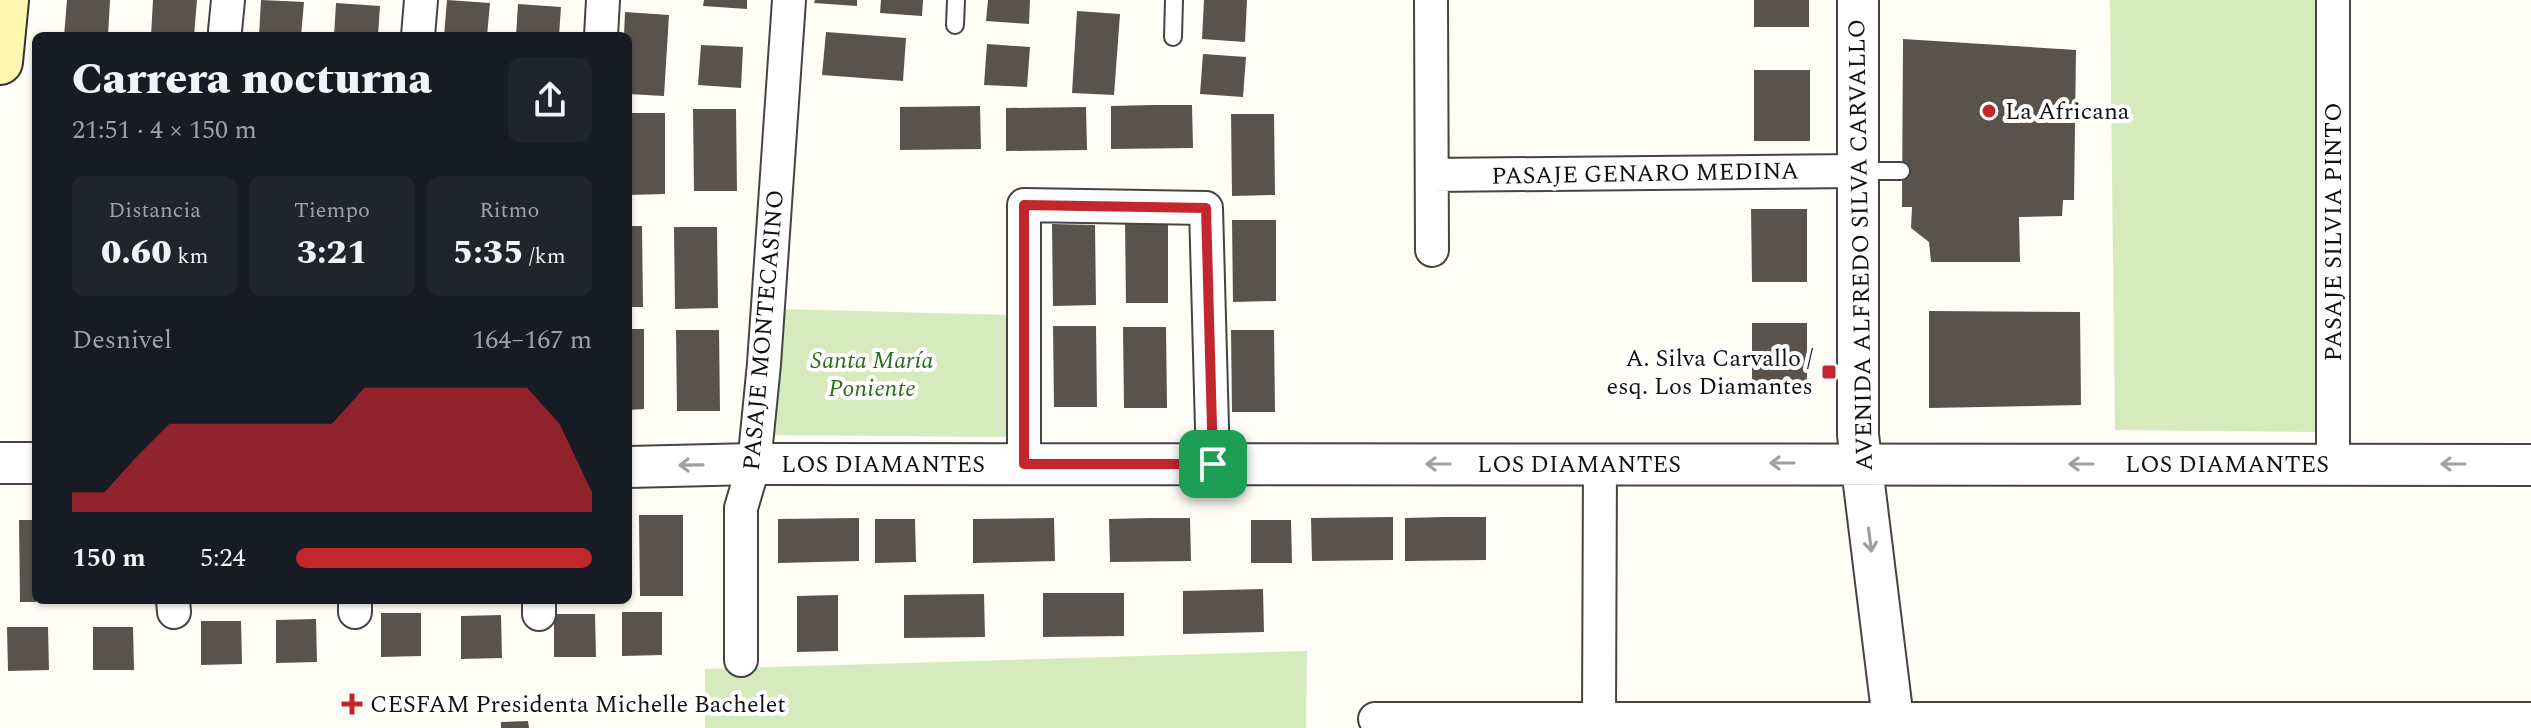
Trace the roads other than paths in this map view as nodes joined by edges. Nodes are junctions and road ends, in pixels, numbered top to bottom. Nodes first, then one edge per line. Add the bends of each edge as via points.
1 (6, 0) edge
2 (421, 0) edge
3 (603, 0) edge
4 (789, 0) edge
5 (956, 0) edge
6 (1174, 0) edge
7 (1431, 0) edge
8 (1858, 0) edge
9 (2333, 0) edge
10 (955, 25) dead end
11 (418, 32) edge
12 (601, 32) edge
13 (1173, 37) dead end
14 (0, 62) edge
15 (1858, 171) junction
16 (1901, 171) dead end
17 (1432, 175) junction
18 (1432, 250) dead end
19 (0, 463) edge
20 (32, 463) edge
21 (1860, 463) junction
22 (754, 464) junction
23 (1024, 464) junction
24 (1213, 464) junction
25 (1600, 464) junction
26 (2333, 464) junction
27 (2531, 465) edge
28 (632, 467) edge
29 (741, 660) dead end
30 (1375, 719) dead end
31 (1599, 719) junction
32 (2531, 719) edge
33 (1894, 724) edge

1 - 14 main road
2 - 11 street
3 - 12 street
4 - 22 street, PASAJE MONTECASINO
5 - 10 lane
6 - 13 lane
7 - 17 street
8 - 15 street, AVENIDA ALFREDO SILVA CARVALLO
9 - 26 street, PASAJE SILVIA PINTO
15 - 16 lane
15 - 17 street, PASAJE GENARO MEDINA
15 - 21 street, AVENIDA ALFREDO SILVA CARVALLO
17 - 18 street
19 - 20 street
21 -> 25 street, LOS DIAMANTES
26 -> 21 street, LOS DIAMANTES
21 -> 33 street, AVENIDA ALFREDO SILVA CARVALLO
22 - 23 street, LOS DIAMANTES
22 -> 28 street, LOS DIAMANTES
22 - 29 street, PASAJE MONTECASINO via 741,508
23 - 24 street, LOS DIAMANTES
23 - 24 street via 1024,205 1206,208
25 -> 24 street, LOS DIAMANTES
25 - 31 street
27 -> 26 street, LOS DIAMANTES
30 - 31 street
31 - 33 street
32 - 33 street

